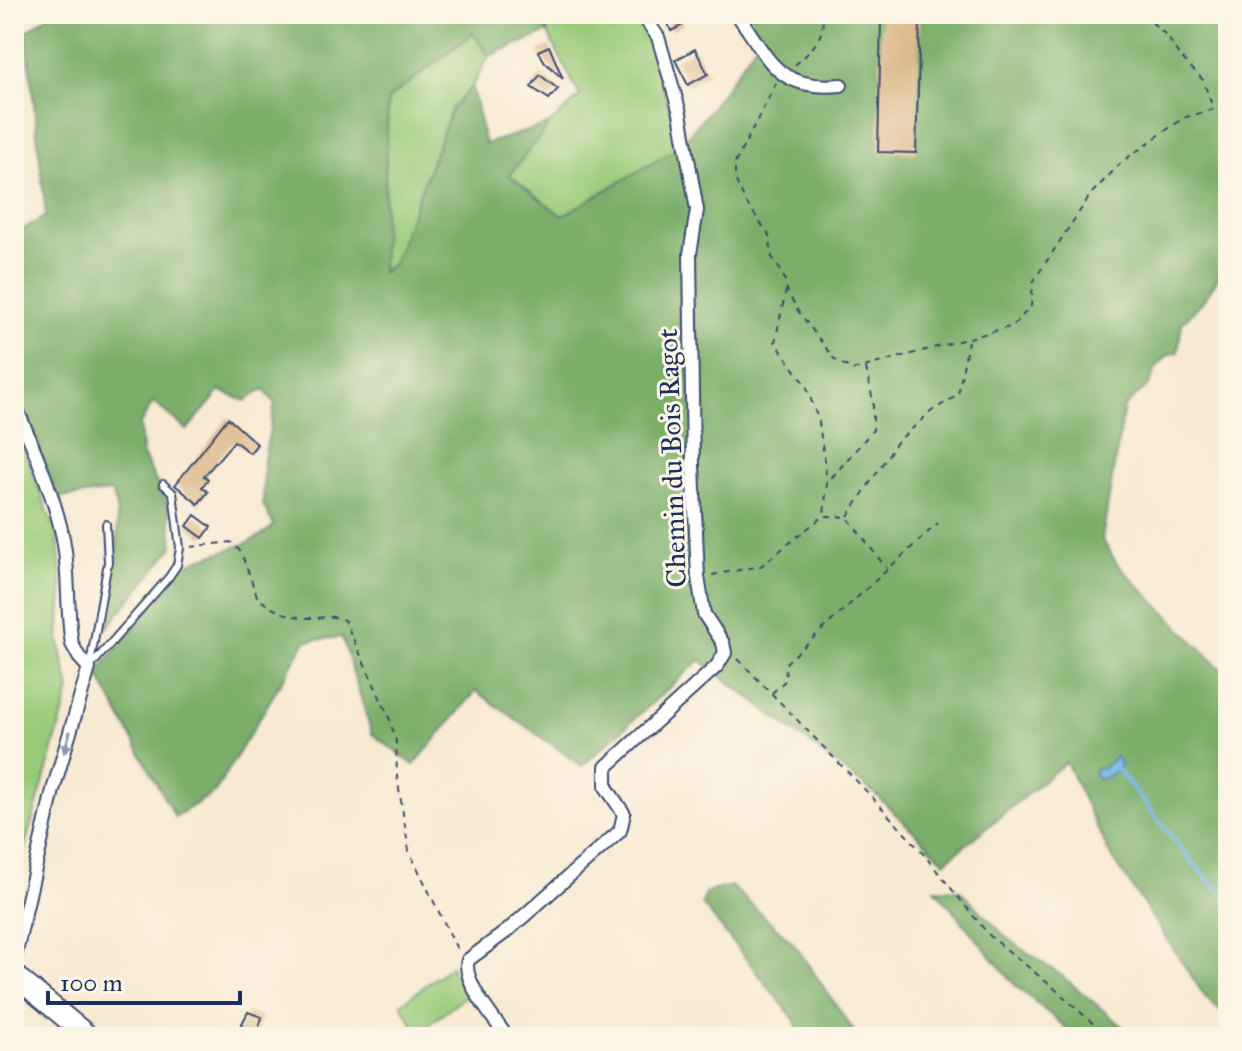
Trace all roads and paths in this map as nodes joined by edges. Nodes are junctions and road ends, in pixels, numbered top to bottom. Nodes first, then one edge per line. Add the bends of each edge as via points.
1 (642, 14) edge
2 (737, 14) edge
3 (821, 14) edge
4 (1143, 14) edge
5 (783, 76) junction
6 (841, 85) dead end
7 (1214, 109) junction
8 (1228, 112) edge
9 (786, 288) junction
10 (968, 339) junction
11 (865, 367) junction
12 (14, 404) edge
13 (827, 483) junction
14 (163, 484) dead end
15 (824, 516) junction
16 (847, 517) junction
17 (938, 523) dead end
18 (106, 524) dead end
19 (180, 548) junction
20 (887, 569) junction
21 (698, 577) junction
22 (725, 648) junction
23 (89, 668) junction
24 (770, 694) junction
25 (14, 961) edge
26 (466, 966) junction
27 (14, 975) edge
28 (14, 989) edge
29 (70, 1037) edge
30 (89, 1037) edge
31 (507, 1037) edge
32 (1108, 1037) edge

1 - 21 street, Chemin du Bois Ragot via 658,37 672,84 697,210 690,254
2 - 5 street
3 - 5 path via 819,38
4 - 7 path via 1203,80
5 - 6 street via 819,87
5 - 9 path via 735,163 735,179 769,235
7 - 8 path
7 - 10 path via 1183,118 1123,161 1091,194 1033,282 1031,306 1022,319
9 - 11 path via 835,360 853,370
9 - 13 path via 775,342 806,385 819,422
10 - 11 path
10 - 16 path via 958,395 897,442
11 - 13 path via 873,430
12 - 23 street via 62,535 72,644
13 - 15 path
14 - 19 lane via 173,493
15 - 16 path
15 - 21 path via 761,566
16 - 20 path
17 - 20 path
18 - 23 lane via 108,562
19 - 23 lane via 169,577
19 - 26 path via 231,542 241,552 263,602 289,614 345,621 396,742 409,851
20 - 24 path via 785,664 786,680
21 - 22 street, Chemin du Bois Ragot via 704,614
22 - 24 path
22 - 26 street via 717,666 606,767 606,787 624,814 620,831
23 -> 25 street via 53,790
24 - 32 path via 871,796 1007,952
26 - 31 street
27 - 30 main road
28 - 29 main road

